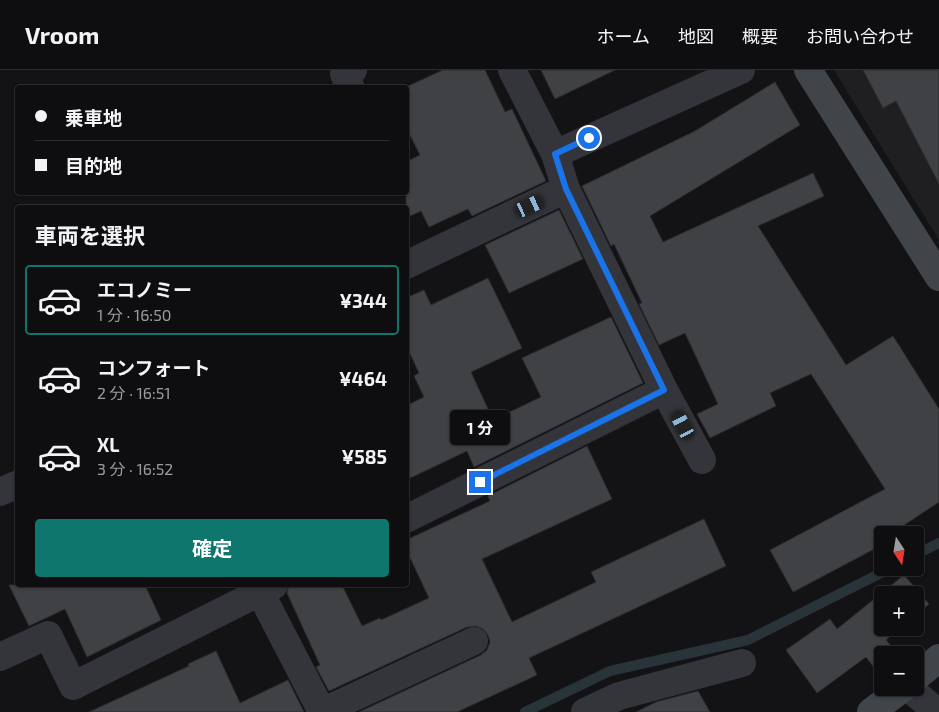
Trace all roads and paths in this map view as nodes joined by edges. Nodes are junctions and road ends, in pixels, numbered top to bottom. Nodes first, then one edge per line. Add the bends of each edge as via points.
1 (353, 70) edge
2 (512, 70) edge
3 (741, 70) edge
4 (808, 70) edge
5 (350, 85) edge
6 (555, 154) junction
7 (566, 189) junction
8 (409, 264) edge
9 (939, 278) edge
10 (664, 390) junction
11 (702, 460) dead end
12 (15, 485) edge
13 (0, 492) edge
14 (409, 518) edge
15 (269, 587) edge
16 (474, 642) dead end
17 (0, 657) edge
18 (939, 658) edge
19 (742, 663) dead end
20 (924, 670) edge
21 (893, 696) edge
22 (918, 696) edge
23 (322, 712) edge
24 (585, 712) edge
25 (872, 712) edge
26 (937, 712) edge

1 - 5 street via 344,74
2 - 6 street
3 - 6 street
4 - 9 street
6 - 7 street
7 - 8 street
7 - 10 street
10 - 11 street
10 - 14 street
12 - 13 street
15 - 17 street via 73,686 48,635
15 - 23 street
16 - 23 street
18 - 20 street
19 - 24 street via 619,696
21 - 25 street
22 - 26 street

